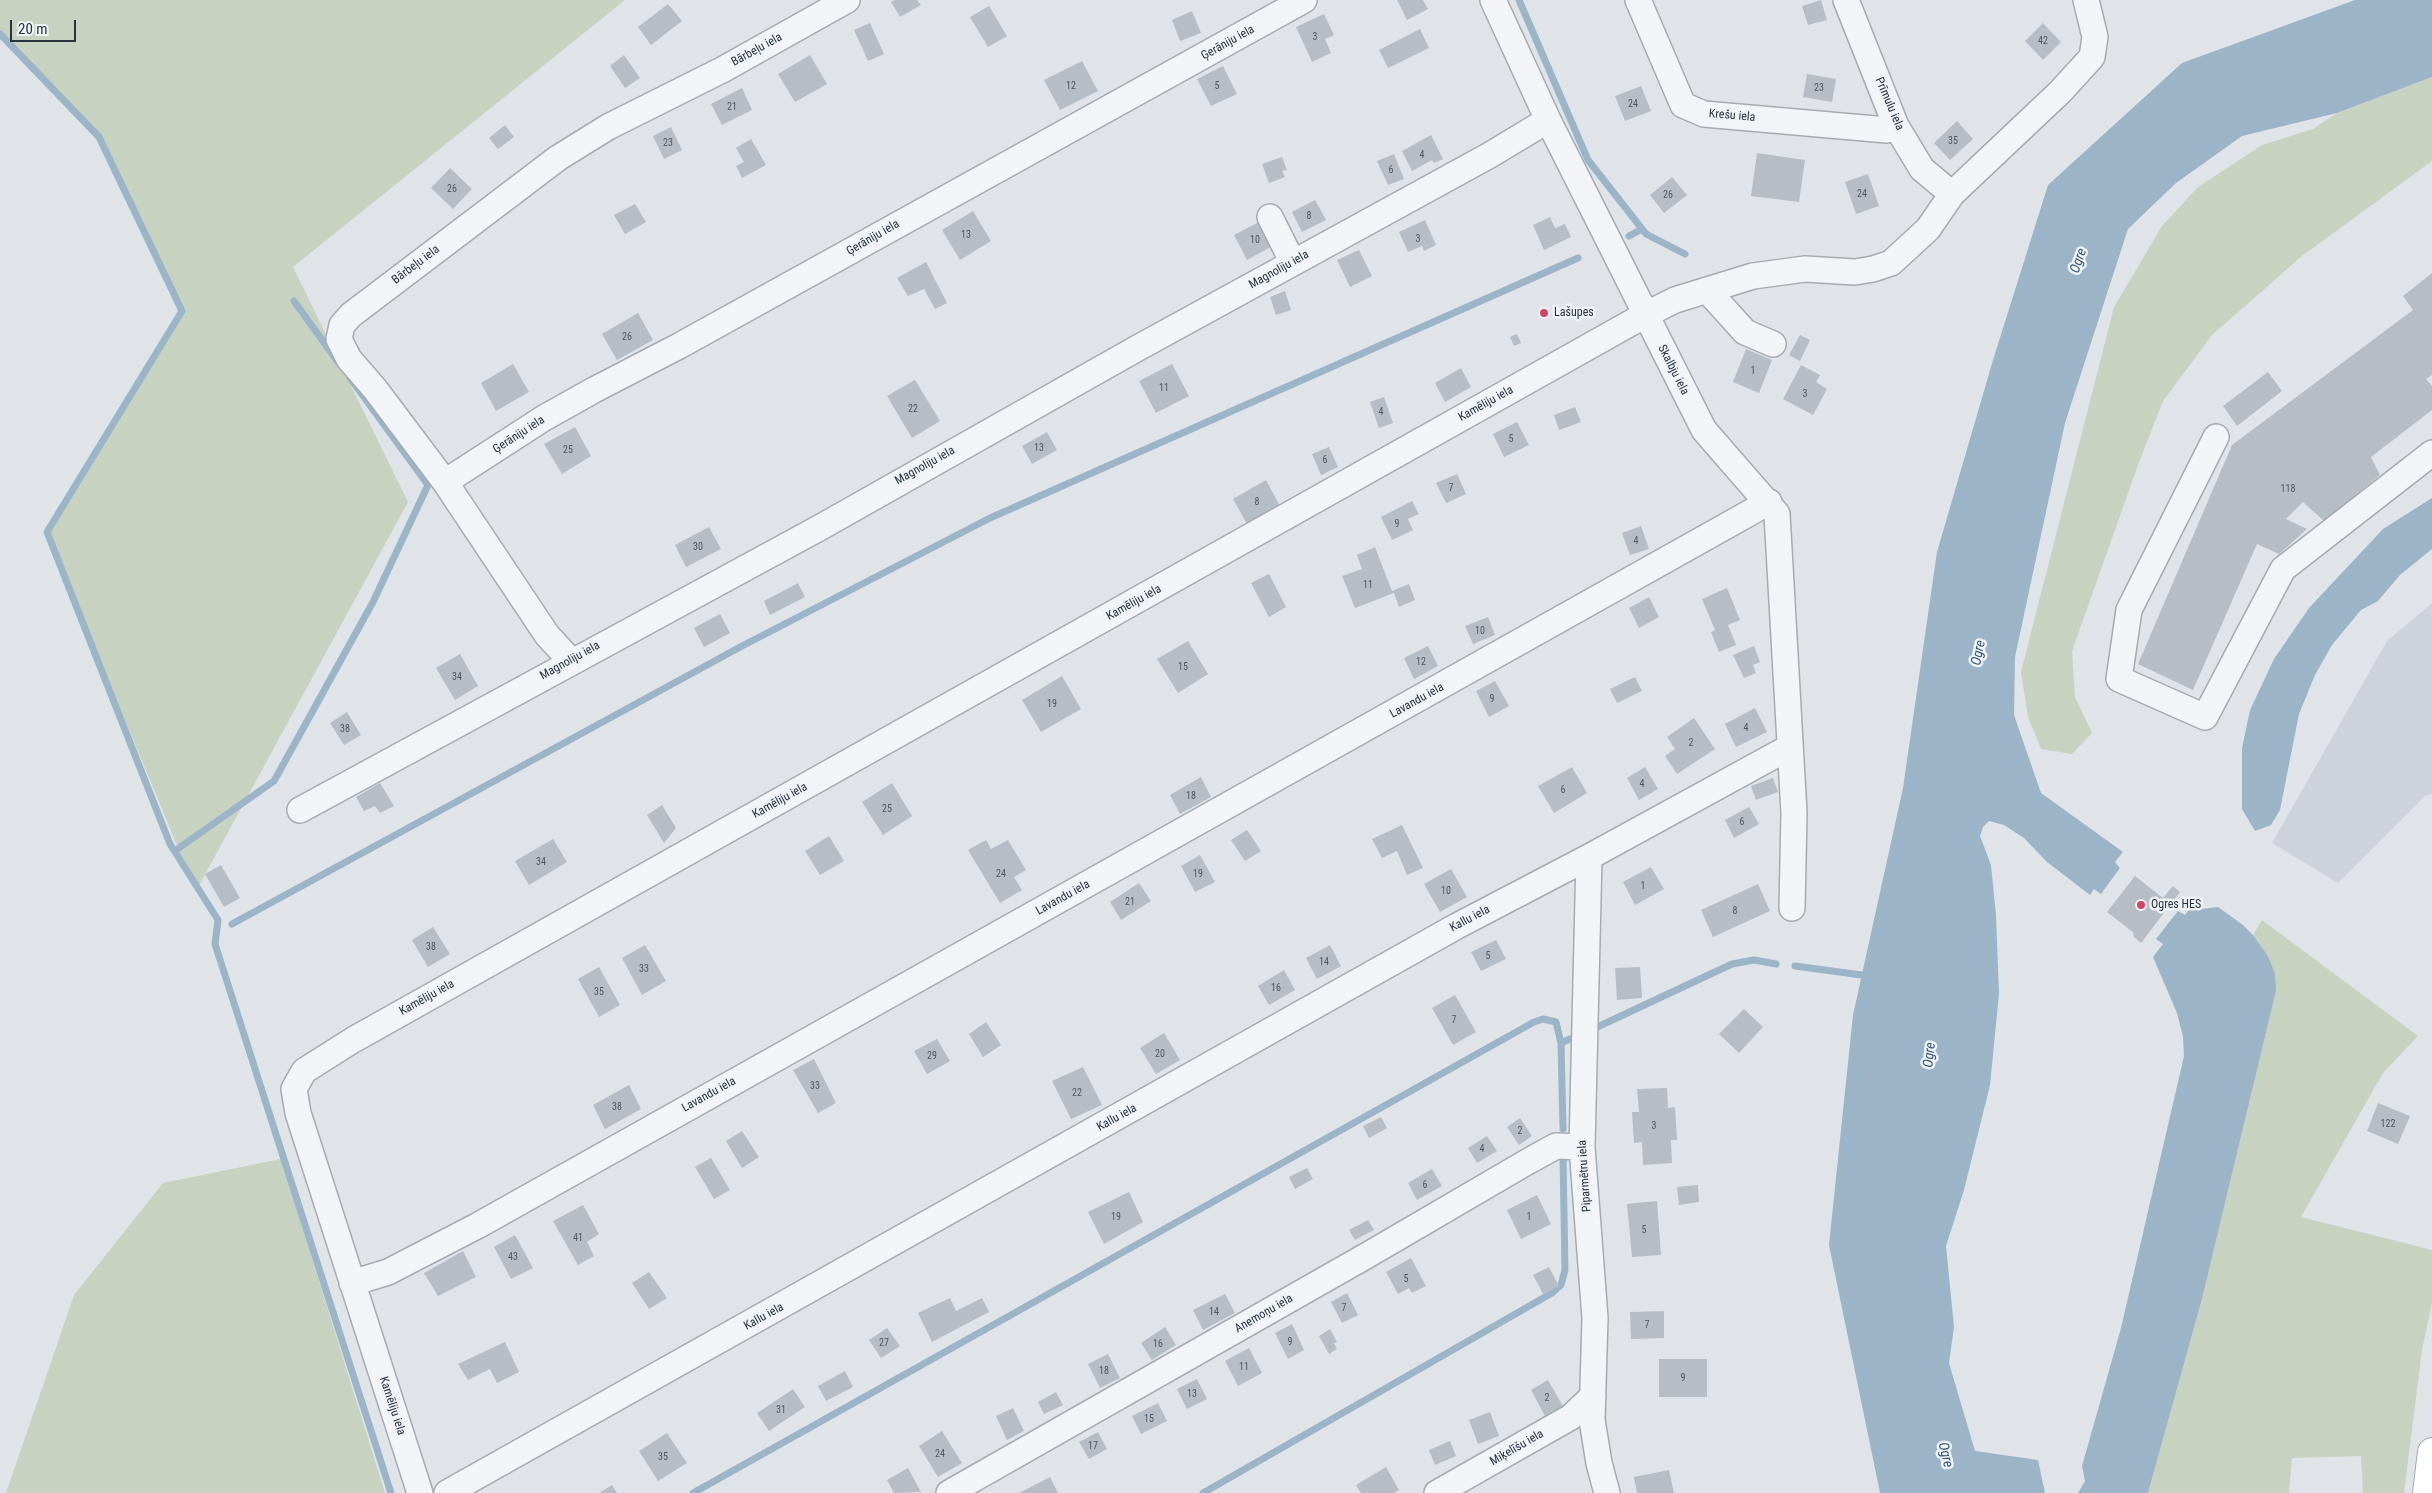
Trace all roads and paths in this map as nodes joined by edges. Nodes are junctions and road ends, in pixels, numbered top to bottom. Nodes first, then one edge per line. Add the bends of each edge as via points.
1 (847, 0) edge
2 (1304, 0) edge
3 (1493, 0) edge
4 (1638, 0) edge
5 (1846, 0) edge
6 (2086, 0) edge
7 (1548, 120) junction
8 (1896, 126) junction
9 (1952, 194) junction
10 (1270, 216) dead end
11 (1293, 263) junction
12 (1708, 290) junction
13 (1645, 315) junction
14 (1774, 344) dead end
15 (2216, 438) dead end
16 (2432, 453) edge
17 (445, 482) junction
18 (1769, 502) junction
19 (571, 661) junction
20 (1790, 747) junction
21 (300, 810) dead end
22 (1589, 857) junction
23 (1792, 908) dead end
24 (1582, 1147) junction
25 (352, 1283) junction
26 (1592, 1396) junction
27 (2432, 1452) edge
28 (420, 1493) edge
29 (447, 1493) edge
30 (949, 1493) edge
31 (1437, 1493) edge
32 (1607, 1493) edge
33 (2427, 1493) edge

1 - 17 street, Bārbeļu iela via 722,70 608,127 558,158 342,325 339,339 348,359
2 - 17 street, Ģerāniju iela via 544,418
3 - 7 street, Skalbju iela
4 - 8 street, Krešu iela via 1682,104 1704,114 1886,130
5 - 8 street, Prīmulu iela
6 - 9 street, Kamēliju iela via 2094,37 2092,57 2060,92
7 - 11 street, Magnoliju iela
7 - 13 street, Skalbju iela
8 - 9 street, Prīmulu iela via 1922,169
9 - 12 street, Kamēliju iela via 1928,229 1891,263 1855,272 1780,271
10 - 11 street
11 - 19 street, Magnoliju iela
12 - 13 street, Kamēliju iela via 1675,300
12 - 14 street via 1745,332
13 - 18 street, Skalbju iela via 1704,430
13 - 25 street, Kamēliju iela via 353,1040 304,1071 294,1089 298,1113
15 - 16 street via 2129,610 2119,678 2205,717 2283,569
17 - 19 street, Bārbeļu iela via 547,635
18 - 20 street, Skalbju iela via 1777,514 1779,536
18 - 25 street, Lavandu iela via 477,1226 388,1272
19 - 21 street, Magnoliju iela
20 - 22 street, Kallu iela
20 - 23 street, Skalbju iela via 1794,812
22 - 24 street, Piparmētru iela
22 - 29 street, Kallu iela via 1457,926
24 - 26 street, Piparmētru iela via 1596,1318
24 - 30 street, Anemoņu iela via 1556,1146 1534,1158
25 - 28 street, Kamēliju iela
26 - 31 street, Miķelīšu iela via 1571,1417
26 - 32 street, Piparmētru iela via 1592,1420
27 - 33 main road

